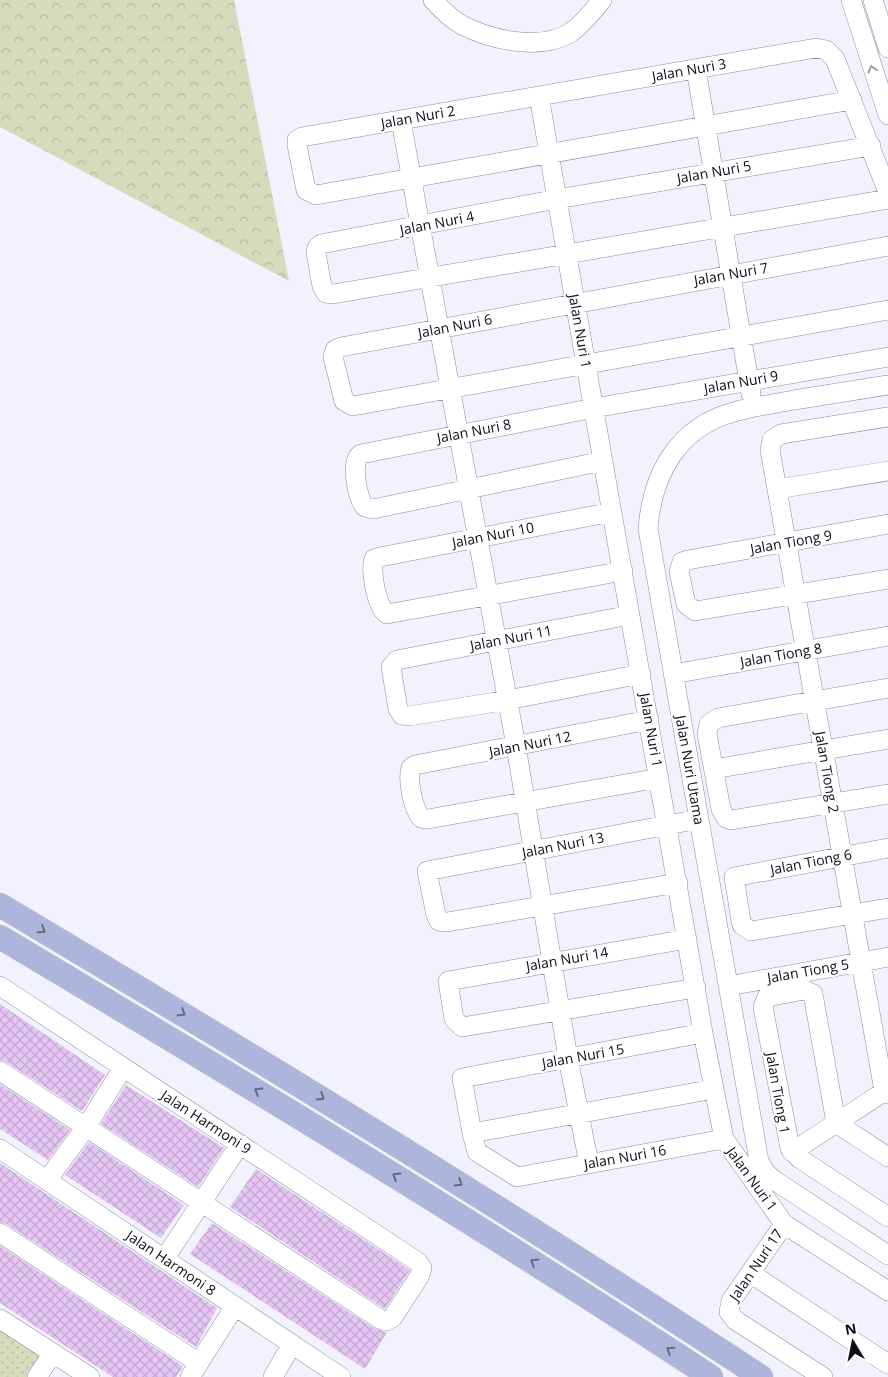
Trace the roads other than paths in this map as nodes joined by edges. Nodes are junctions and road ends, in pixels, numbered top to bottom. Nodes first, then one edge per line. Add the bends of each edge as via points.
1 (433, 0) edge
2 (602, 0) edge
3 (851, 0) edge
4 (873, 0) edge
5 (888, 48) edge
6 (696, 69) junction
7 (539, 96) junction
8 (852, 100) junction
9 (888, 115) edge
10 (401, 120) junction
11 (706, 125) junction
12 (871, 146) junction
13 (549, 153) junction
14 (714, 172) junction
15 (412, 178) junction
16 (888, 192) edge
17 (557, 199) junction
18 (888, 199) edge
19 (421, 226) junction
20 (723, 227) junction
21 (888, 246) edge
22 (567, 254) junction
23 (731, 274) junction
24 (430, 278) junction
25 (575, 302) junction
26 (888, 310) edge
27 (440, 329) junction
28 (742, 336) junction
29 (888, 357) edge
30 (586, 365) junction
31 (750, 381) junction
32 (888, 385) edge
33 (450, 388) junction
34 (754, 407) junction
35 (594, 408) junction
36 (888, 417) edge
37 (459, 434) junction
38 (603, 461) junction
39 (888, 471) edge
40 (469, 488) junction
41 (777, 489) junction
42 (612, 512) junction
43 (888, 524) edge
44 (478, 538) junction
45 (786, 542) junction
46 (623, 570) junction
47 (888, 579) edge
48 (795, 594) junction
49 (489, 596) junction
50 (630, 615) junction
51 (888, 636) edge
52 (497, 641) junction
53 (805, 651) junction
54 (641, 674) junction
55 (673, 674) junction
56 (888, 688) edge
57 (508, 700) junction
58 (814, 701) junction
59 (649, 720) junction
60 (888, 739) edge
61 (516, 746) junction
62 (823, 750) junction
63 (714, 770) junction
64 (659, 778) junction
65 (888, 794) edge
66 (526, 802) junction
67 (832, 804) junction
68 (699, 819) junction
69 (668, 825) junction
70 (888, 848) edge
71 (534, 850) junction
72 (842, 856) junction
73 (678, 883) junction
74 (0, 905) edge
75 (544, 906) junction
76 (888, 908) edge
77 (852, 914) junction
78 (0, 937) edge
79 (688, 938) junction
80 (888, 957) edge
81 (553, 961) junction
82 (860, 962) junction
83 (0, 986) edge
84 (728, 986) junction
85 (696, 988) junction
86 (562, 1011) junction
87 (703, 1033) junction
88 (568, 1058) junction
89 (123, 1068) junction
90 (0, 1070) edge
91 (714, 1089) junction
92 (887, 1091) edge
93 (579, 1114) junction
94 (836, 1123) junction
95 (86, 1127) junction
96 (472, 1133) junction
97 (724, 1139) junction
98 (240, 1144) junction
99 (0, 1149) edge
100 (792, 1152) junction
101 (888, 1156) edge
102 (589, 1164) junction
103 (47, 1180) junction
104 (201, 1202) junction
105 (888, 1218) edge
106 (784, 1224) junction
107 (0, 1233) edge
108 (888, 1255) edge
109 (165, 1258) junction
110 (750, 1273) junction
111 (888, 1291) edge
112 (235, 1306) junction
113 (0, 1319) edge
114 (292, 1344) junction
115 (53, 1353) junction
116 (888, 1364) edge
117 (195, 1370) edge
118 (37, 1377) edge
119 (90, 1377) edge
120 (273, 1377) edge
121 (341, 1377) edge
122 (711, 1377) edge
123 (761, 1377) edge
124 (824, 1377) edge

1 - 2 street via 461,25 517,42 548,41 570,33
9 -> 3 street
4 - 5 street
6 - 7 street, Jalan Nuri 3
6 - 8 street, Jalan Nuri 3 via 816,48 826,50 836,59
6 - 11 street
7 - 10 street, Jalan Nuri 2
7 - 13 street, Jalan Nuri 1
8 - 11 street
8 - 12 street
10 - 15 street
10 - 15 street, Jalan Nuri 2 via 302,137 298,140 304,187 312,195
11 - 13 street
11 - 14 street
12 - 14 street, Jalan Nuri 5
12 - 16 street
13 - 15 street
13 - 17 street, Jalan Nuri 1
14 - 17 street, Jalan Nuri 5
14 - 20 street
15 - 19 street
17 - 19 street, Jalan Nuri 4
17 - 22 street, Jalan Nuri 1
18 - 20 street
19 - 24 street
19 - 24 street, Jalan Nuri 4 via 322,244 316,253 322,286 329,294
20 - 22 street
20 - 23 street
21 - 23 street, Jalan Nuri 7
22 - 24 street
22 - 25 street, Jalan Nuri 1
23 - 25 street, Jalan Nuri 7
23 - 28 street
24 - 27 street
25 - 27 street, Jalan Nuri 6
25 - 30 street, Jalan Nuri 1
26 - 28 street
27 - 33 street
27 - 33 street, Jalan Nuri 6 via 341,347 335,350 333,357 342,398 350,406
28 - 30 street
28 - 31 street
29 - 31 street, Jalan Nuri 9
30 - 33 street
30 - 35 street, Jalan Nuri 1
31 - 34 street
31 - 35 street, Jalan Nuri 9
32 - 34 street, Jalan Nuri Utama
33 - 37 street
34 - 55 street, Jalan Nuri Utama via 715,419 698,429 680,444 656,483 648,529
35 - 37 street, Jalan Nuri 8
35 - 38 street, Jalan Nuri 1
36 - 41 street, Jalan Tiong 2 via 781,434 772,440 770,452
37 - 40 street
37 - 40 street, Jalan Nuri 8 via 360,454 354,464 361,501 369,509
38 - 40 street
38 - 42 street, Jalan Nuri 1
39 - 41 street
40 - 44 street
41 - 45 street, Jalan Tiong 2
42 - 44 street, Jalan Nuri 10
42 - 46 street, Jalan Nuri 1
43 - 45 street, Jalan Tiong 9
44 - 49 street
44 - 49 street, Jalan Nuri 10 via 374,559 372,566 380,606 387,614
45 - 48 street, Jalan Tiong 2
45 - 48 street, Jalan Tiong 9 via 682,562 679,572 684,600 695,611
46 - 49 street
46 - 50 street, Jalan Nuri 1
47 - 48 street
48 - 53 street, Jalan Tiong 2
49 - 52 street
50 - 52 street, Jalan Nuri 11
50 - 54 street, Jalan Nuri 1
51 - 53 street, Jalan Tiong 8
52 - 57 street
52 - 57 street, Jalan Nuri 11 via 393,662 391,667 398,708 406,716
53 - 55 street, Jalan Tiong 8
53 - 58 street, Jalan Tiong 2
54 - 57 street
54 - 59 street, Jalan Nuri 1
55 - 68 street, Jalan Nuri Utama
56 - 58 street
57 - 61 street
58 - 62 street, Jalan Tiong 2
58 - 63 street via 713,720 707,734
59 - 61 street, Jalan Nuri 12
59 - 64 street, Jalan Nuri 1
60 - 62 street
61 - 66 street
61 - 66 street, Jalan Nuri 12 via 410,768 409,774 417,812 424,819
62 - 63 street
62 - 67 street, Jalan Tiong 2
63 - 67 street via 720,809 731,820
64 - 66 street
64 - 69 street, Jalan Nuri 1
65 - 67 street
66 - 71 street
67 - 72 street, Jalan Tiong 2
68 - 69 street, Jalan Nuri 13
68 - 84 street, Jalan Nuri Utama
69 - 71 street, Jalan Nuri 13
69 - 73 street, Jalan Nuri 1
70 - 72 street, Jalan Tiong 6
71 - 75 street
71 - 75 street, Jalan Nuri 13 via 427,871 436,915 443,922
72 - 77 street, Jalan Tiong 2
72 - 77 street, Jalan Tiong 6 via 734,876 741,920 742,925 751,931
73 - 75 street
73 - 79 street, Jalan Nuri 1
74 -> 123 main road via 258,1058 525,1224
75 - 81 street
76 - 77 street
77 - 82 street, Jalan Tiong 2
122 -> 78 main road via 568,1283 244,1082
79 - 81 street, Jalan Nuri 14
79 - 85 street, Jalan Nuri 1
80 - 82 street, Jalan Tiong 5
81 - 86 street
81 - 86 street, Jalan Nuri 14 via 448,981 454,1019 462,1027
82 - 84 street, Jalan Tiong 5
82 - 92 street, Jalan Tiong 2
83 - 89 street, Jalan Harmoni 9
84 - 108 street, Jalan Nuri Utama via 762,1167 774,1180
85 - 86 street
85 - 87 street, Jalan Nuri 1
86 - 88 street
87 - 88 street, Jalan Nuri 15
87 - 91 street, Jalan Nuri 1
88 - 93 street
88 - 96 street, Jalan Nuri 15 via 462,1078
89 - 95 street
89 - 98 street, Jalan Harmoni 9
90 - 95 street
91 - 93 street
91 - 97 street, Jalan Nuri 1
92 - 94 street, Jalan Tiong 2
93 - 96 street
93 - 102 street
94 - 100 street, Jalan Tiong 2
94 - 100 street, Jalan Tiong 1 via 814,994 804,990 771,995 764,999 763,1007 786,1140
94 - 101 street
95 - 103 street
95 - 104 street
96 - 102 street, Jalan Nuri 16 via 479,1154 512,1176
97 - 102 street, Jalan Nuri 16
97 - 106 street, Jalan Nuri 1
98 - 104 street
98 - 104 street, Jalan Harmoni 9 via 420,1264 420,1275 393,1316 383,1321
99 - 103 street, Jalan Harmoni 8
100 - 105 street, Jalan Tiong 1
103 - 109 street, Jalan Harmoni 8
104 - 109 street
106 - 110 street, Jalan Nuri 17
106 - 111 street, Jalan Nuri 1
107 - 117 street
109 - 112 street, Jalan Harmoni 8
110 - 116 street
110 - 124 street, Jalan Nuri 17 via 731,1301 731,1316
112 - 114 street, Jalan Harmoni 8
112 - 117 street
113 - 115 street
114 - 120 street
114 - 121 street, Jalan Harmoni 8
115 - 118 street
115 - 119 street

